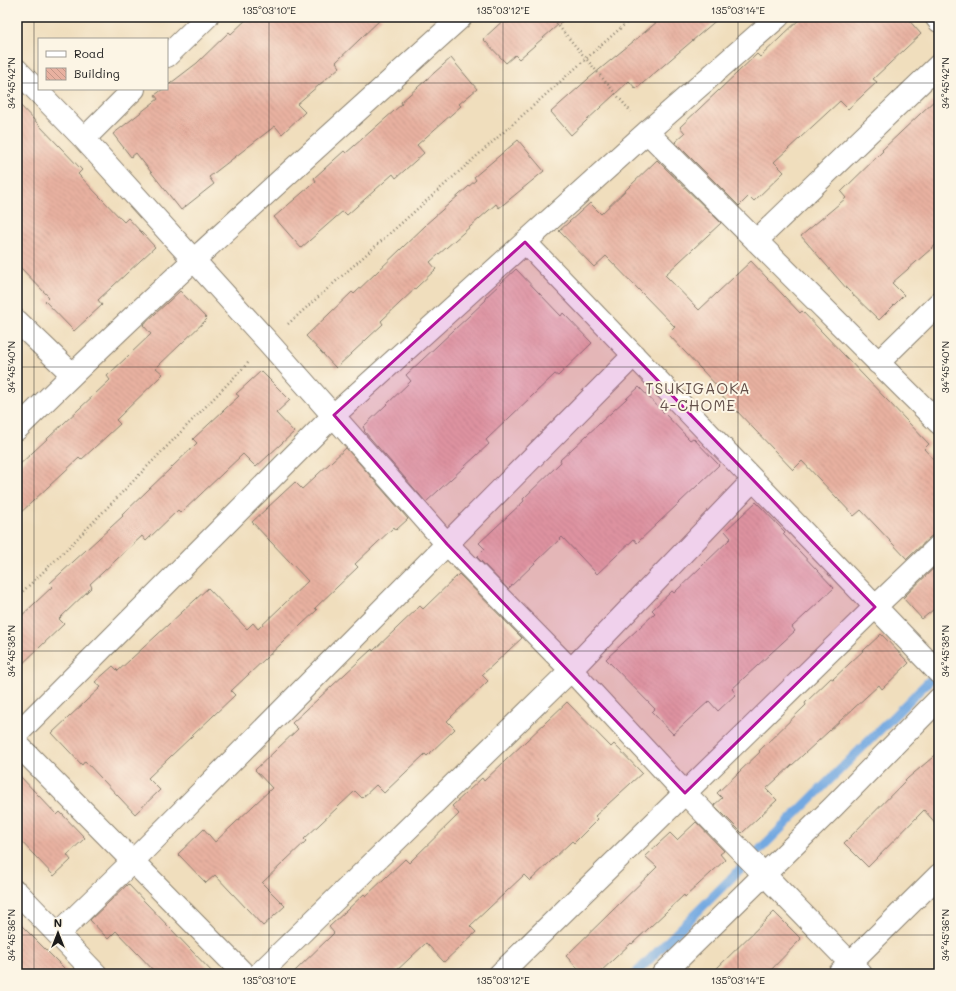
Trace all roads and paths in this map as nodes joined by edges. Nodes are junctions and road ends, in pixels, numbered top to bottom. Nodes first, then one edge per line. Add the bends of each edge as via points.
1 (207, 17) edge
2 (460, 17) edge
3 (551, 17) edge
4 (633, 17) edge
5 (778, 17) edge
6 (936, 17) edge
7 (939, 20) edge
8 (168, 55) edge
9 (587, 58) junction
10 (939, 65) edge
11 (17, 70) edge
12 (133, 90) edge
13 (647, 132) junction
14 (84, 139) junction
15 (756, 241) junction
16 (526, 242) junction
17 (193, 260) junction
18 (939, 303) edge
19 (17, 321) edge
20 (268, 342) junction
21 (634, 355) junction
22 (878, 363) junction
23 (72, 374) junction
24 (334, 415) junction
25 (939, 423) edge
26 (17, 430) edge
27 (753, 480) junction
28 (447, 544) junction
29 (939, 546) edge
30 (17, 597) edge
31 (875, 606) junction
32 (571, 670) junction
33 (939, 673) edge
34 (939, 699) edge
35 (17, 734) edge
36 (17, 744) edge
37 (685, 793) junction
38 (133, 861) junction
39 (764, 874) junction
40 (939, 875) edge
41 (17, 892) edge
42 (58, 934) junction
43 (850, 970) edge
44 (96, 974) edge
45 (244, 974) edge
46 (259, 974) edge
47 (500, 974) edge
48 (663, 974) edge

1 - 8 street
2 - 17 street
3 - 9 path
4 - 9 path
5 - 13 street
6 - 7 street
9 - 13 path
9 - 20 path
10 - 15 street
11 - 14 street
12 - 14 street
13 - 15 street
13 - 16 street
14 - 17 street
15 - 22 street
16 - 21 street
16 - 24 street
17 - 20 street
17 - 23 street
18 - 22 street
19 - 23 street
20 - 24 street
20 - 30 path
21 - 27 street
21 - 28 street
22 - 25 street
23 - 26 street
24 - 28 street
24 - 35 street
27 - 31 street
27 - 32 street
28 - 32 street
28 - 38 street
29 - 31 street
31 - 33 street
31 - 37 street
32 - 37 street
32 - 46 street
34 - 39 street via 833,808
36 - 38 street
37 - 39 street
37 - 47 street
38 - 42 street
38 - 45 street
39 - 43 street
39 - 48 street
40 - 43 street
41 - 42 street
42 - 44 street

